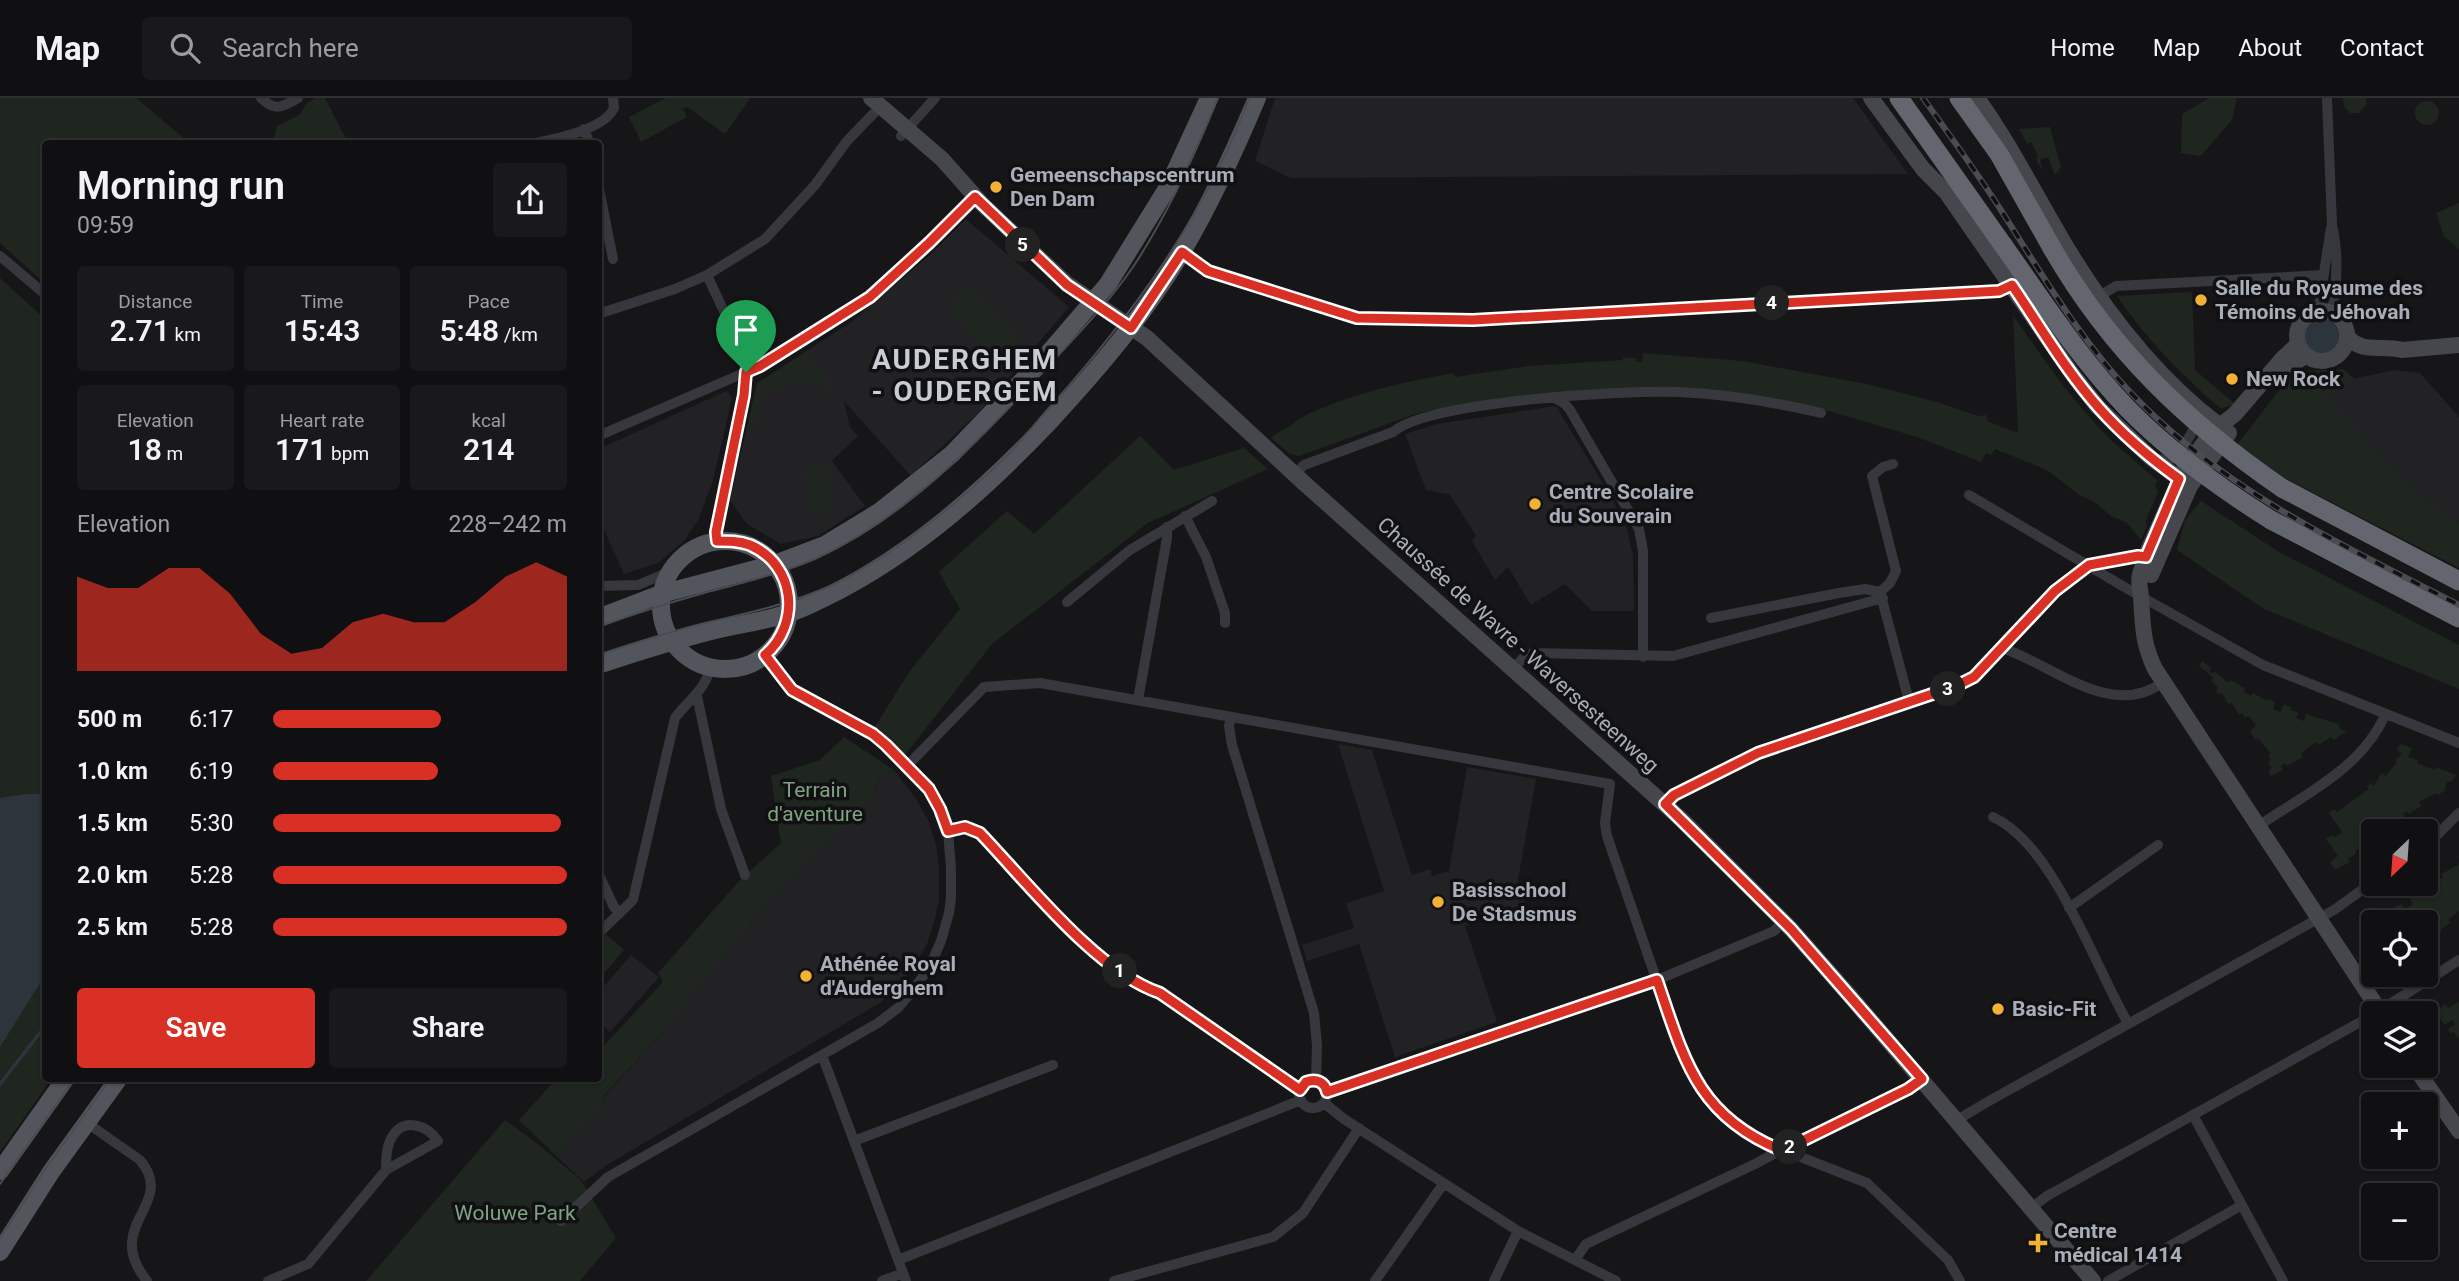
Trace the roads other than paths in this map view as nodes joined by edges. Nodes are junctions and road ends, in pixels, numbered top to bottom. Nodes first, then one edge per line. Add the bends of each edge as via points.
1 (261, 98) edge
2 (298, 98) edge
3 (613, 98) edge
4 (858, 98) edge
5 (936, 98) edge
6 (1209, 98) edge
7 (1257, 98) edge
8 (1871, 98) edge
9 (1885, 98) edge
10 (1899, 98) edge
11 (1959, 98) edge
12 (1977, 98) edge
13 (2327, 98) edge
14 (873, 106) edge
15 (584, 129) junction
16 (905, 132) junction
17 (547, 140) edge
18 (588, 140) edge
19 (1956, 179) junction
20 (975, 197) junction
21 (602, 204) edge
22 (2332, 225) junction
23 (1182, 252) junction
24 (0, 256) edge
25 (613, 259) dead end
26 (707, 275) junction
27 (2324, 275) junction
28 (2012, 285) junction
29 (42, 292) edge
30 (2098, 296) junction
31 (1092, 302) junction
32 (2325, 312) junction
33 (602, 313) edge
34 (1131, 328) junction
35 (2347, 336) junction
36 (2459, 345) edge
37 (2302, 350) junction
38 (2402, 350) junction
39 (2338, 356) junction
40 (746, 372) junction
41 (1555, 398) junction
42 (2197, 408) junction
43 (1821, 413) dead end
44 (2220, 426) junction
45 (602, 434) edge
46 (2222, 443) junction
47 (2151, 458) junction
48 (1893, 464) dead end
49 (1296, 473) junction
50 (2184, 483) junction
51 (1969, 495) dead end
52 (1212, 501) dead end
53 (1185, 516) junction
54 (1167, 527) junction
55 (717, 541) junction
56 (2147, 558) junction
57 (775, 564) junction
58 (2089, 565) junction
59 (669, 572) junction
60 (2459, 581) edge
61 (602, 586) edge
62 (661, 594) junction
63 (1881, 595) junction
64 (2141, 596) junction
65 (1067, 603) dead end
66 (789, 612) junction
67 (602, 616) edge
68 (1711, 618) dead end
69 (2459, 618) edge
70 (1225, 623) dead end
71 (672, 641) junction
72 (2002, 648) junction
73 (765, 655) junction
74 (1643, 657) junction
75 (602, 664) edge
76 (711, 668) junction
77 (1514, 668) junction
78 (2163, 682) junction
79 (697, 696) junction
80 (1138, 701) junction
81 (1909, 701) junction
82 (2385, 715) junction
83 (1231, 717) junction
84 (2459, 743) edge
85 (907, 766) junction
86 (1624, 767) junction
87 (1610, 784) junction
88 (1665, 804) junction
89 (2459, 813) edge
90 (1993, 817) dead end
91 (2258, 826) junction
92 (948, 831) junction
93 (2438, 834) edge
94 (2158, 845) dead end
95 (745, 875) dead end
96 (602, 882) edge
97 (2361, 891) edge
98 (2069, 908) junction
99 (620, 913) junction
100 (2319, 918) junction
101 (1783, 922) junction
102 (602, 930) edge
103 (2459, 960) edge
104 (1657, 980) junction
105 (2370, 1001) edge
106 (2396, 1001) edge
107 (2361, 1022) edge
108 (2128, 1023) junction
109 (822, 1055) junction
110 (1053, 1065) dead end
111 (2422, 1078) edge
112 (1922, 1079) junction
113 (1316, 1080) junction
114 (63, 1082) edge
115 (116, 1082) edge
116 (1301, 1095) junction
117 (1326, 1097) junction
118 (2193, 1115) junction
119 (1957, 1121) junction
120 (87, 1123) junction
121 (1359, 1128) junction
122 (2459, 1131) edge
123 (854, 1141) junction
124 (1781, 1150) junction
125 (386, 1170) junction
126 (0, 1171) edge
127 (1444, 1183) junction
128 (2242, 1205) junction
129 (2031, 1208) junction
130 (561, 1222) dead end
131 (1518, 1231) junction
132 (0, 1252) edge
133 (898, 1260) junction
134 (1575, 1260) junction
135 (905, 1277) edge
136 (147, 1281) edge
137 (268, 1281) edge
138 (882, 1281) edge
139 (1114, 1281) edge
140 (1375, 1281) edge
141 (1494, 1281) edge
142 (1616, 1281) edge
143 (1959, 1281) edge
144 (2093, 1281) edge
145 (2108, 1281) edge
146 (2283, 1281) edge

1 - 2 street via 275,108
3 - 15 street via 611,115
4 - 14 street, Chaussée de Wavre - Waversesteenweg
5 - 16 street
6 - 31 main road via 1157,207 1125,260
7 - 23 main road via 1229,164
8 - 28 street via 1923,169 1946,191
9 - 19 highway via 1932,159
10 - 19 highway
11 - 60 highway, bridge via 2099,321 2198,426 2282,488
12 - 30 street
13 - 22 street
14 - 16 street, Chaussée de Wavre - Waversesteenweg
14 - 26 street via 815,185 765,239
15 - 17 street
15 - 18 street
16 - 20 street, Chaussée de Wavre - Waversesteenweg via 942,159
19 - 69 highway, bridge via 2071,340 2127,408 2166,444 2271,520
20 - 31 street, Chaussée de Wavre - Waversesteenweg via 1067,285
20 - 40 street via 870,297
21 - 25 street
22 - 27 street
22 - 32 street via 2337,284
23 - 28 street via 1208,271 1357,318 1473,320 1999,291
23 - 34 main road
24 - 29 street
26 - 33 street
26 - 40 street via 746,359
27 - 30 street via 2116,286
27 - 32 street
28 - 47 street via 2098,407
30 - 42 street
31 - 34 street, Chaussée de Wavre - Waversesteenweg
31 - 57 main road via 975,432 911,489 846,534
32 - 35 street via 2343,322
32 - 37 street via 2300,323
34 - 49 street, Chaussée de Wavre - Waversesteenweg
34 - 66 main road via 1003,470 938,527 847,586
35 - 38 street via 2364,348
35 - 39 street
36 - 38 street
37 - 39 street via 2322,361
37 - 44 street via 2283,358
37 - 46 street via 2300,358 2275,375
38 - 39 street via 2393,355
40 - 45 street
40 - 55 street
41 - 43 street via 1677,392 1780,403
41 - 49 street via 1419,419 1304,465
41 - 74 street via 1570,410 1639,529
42 - 44 street
42 - 47 street via 2194,430 2181,450 2169,460
44 - 46 street
44 - 50 street via 2212,432
46 - 50 street
47 - 50 street
48 - 63 street via 1872,476 1895,571
49 - 77 street, Chaussée de Wavre - Waversesteenweg
50 - 56 street
51 - 58 street
52 - 53 street
53 - 54 street
53 - 70 street via 1206,557
54 - 65 street via 1130,550
54 - 80 street
55 - 57 main road via 750,545
55 - 59 main road via 690,551
56 - 58 street
56 - 64 street via 2148,586
57 - 62 main road
57 - 66 main road via 788,588
58 - 64 street
58 - 72 street via 2055,591
59 - 61 street via 638,585
59 - 62 main road
62 - 67 main road
62 - 71 main road via 661,615
63 - 68 street via 1865,589
63 - 74 street via 1712,647
63 - 81 street
64 - 78 street via 2143,637
64 - 82 street via 2263,665
66 - 71 main road
66 - 73 main road via 777,643
71 - 75 main road
71 - 76 main road via 682,653
72 - 78 street via 2099,692 2144,695
72 - 81 street via 1974,677
73 - 76 main road via 739,667
73 - 85 street via 792,690 873,734
74 - 77 street via 1533,653
76 - 79 street
77 - 86 street, Chaussée de Wavre - Waversesteenweg
78 - 91 street
79 - 95 street via 721,808
79 - 99 street via 675,718 633,900
80 - 83 street
80 - 85 street via 1040,683 984,687
81 - 88 street via 1758,753 1674,795
82 - 84 street
82 - 91 street via 2370,743 2344,769
83 - 87 street
83 - 113 street via 1232,745 1314,1013
85 - 92 street via 929,789
86 - 87 street
86 - 88 street, Chaussée de Wavre - Waversesteenweg
87 - 104 street via 1607,836
88 - 101 street, Chaussée de Wavre - Waversesteenweg
89 - 93 street
90 - 98 street via 2008,824 2052,874
91 - 100 street
92 - 109 street via 949,913 930,966 899,1007
92 - 116 street via 965,827 980,833 1096,954 1144,988 1160,993
94 - 98 street
96 - 99 street
97 - 100 street
98 - 108 street
99 - 102 street
100 - 105 street
100 - 108 street
101 - 104 street via 1774,931
101 - 112 street, Chaussée de Wavre - Waversesteenweg
103 - 106 street
104 - 117 street
104 - 124 street via 1683,1057 1714,1107 1737,1127
107 - 118 street
108 - 119 street
109 - 123 street
109 - 130 street via 608,1177
110 - 123 street
111 - 122 street
112 - 119 street, Chaussée de Wavre - Waversesteenweg
112 - 124 street
113 - 116 street via 1306,1082
113 - 117 street via 1324,1084
114 - 126 main road
115 - 120 main road
116 - 117 street via 1312,1107
116 - 133 street
117 - 121 street via 1344,1119
118 - 128 street
118 - 129 street
119 - 129 street, Chaussée de Wavre - Waversesteenweg
120 - 132 main road
120 - 136 street via 146,1168 151,1193 131,1238 131,1252
121 - 127 street
121 - 139 street via 1303,1213 1273,1237
123 - 133 street
124 - 134 street via 1586,1244
124 - 143 street via 1867,1183 1948,1260
125 - 125 street via 438,1141 430,1130 405,1126 393,1136
125 - 137 street via 308,1264
127 - 131 street
127 - 140 street
128 - 145 street
128 - 146 street
129 - 144 street, Chaussée de Wavre - Waversesteenweg
131 - 134 street
131 - 141 street
133 - 135 street
134 - 142 street
135 - 138 street

